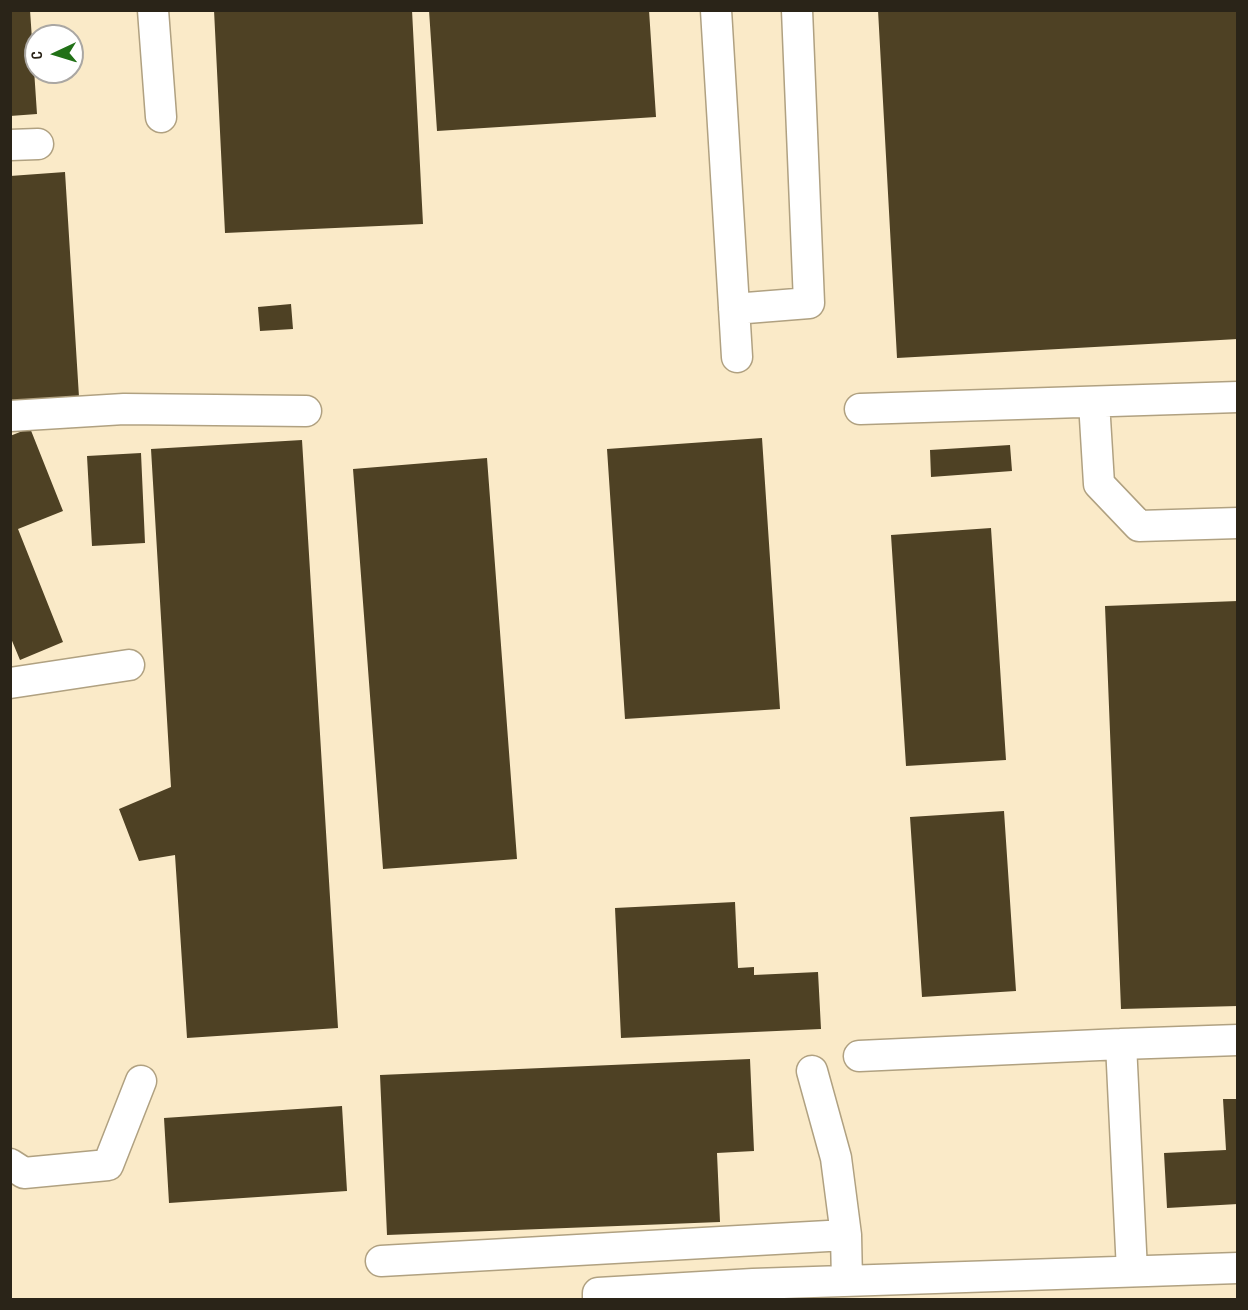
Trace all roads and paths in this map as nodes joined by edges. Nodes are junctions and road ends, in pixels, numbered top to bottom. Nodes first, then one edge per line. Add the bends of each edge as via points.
1 (153, 10) edge
2 (716, 10) edge
3 (798, 10) edge
4 (161, 117) dead end
5 (734, 309) junction
6 (737, 357) dead end
7 (1238, 397) edge
8 (1094, 402) junction
9 (860, 409) dead end
10 (306, 411) dead end
11 (10, 416) edge
12 (1238, 523) edge
13 (129, 665) dead end
14 (10, 683) edge
15 (1238, 1040) edge
16 (1121, 1044) junction
17 (859, 1056) dead end
18 (812, 1071) dead end
19 (141, 1082) dead end
20 (10, 1164) edge
21 (846, 1235) junction
22 (381, 1261) dead end
23 (1238, 1268) edge
24 (1132, 1271) junction
25 (847, 1281) junction
26 (748, 1292) edge
27 (598, 1299) edge

1 - 4 lane
2 - 5 lane
3 - 5 lane via 810,303
5 - 6 lane
7 - 8 lane
8 - 9 lane
8 - 12 lane via 1099,484 1139,526
10 - 11 lane via 124,409
13 - 14 lane
15 - 16 lane
16 - 17 lane
16 - 24 lane
18 - 21 lane via 836,1158
19 - 20 lane via 108,1165 24,1173
21 - 22 lane
21 - 25 lane
23 - 24 lane
24 - 25 lane
25 - 26 lane
26 - 27 lane via 598,1293

